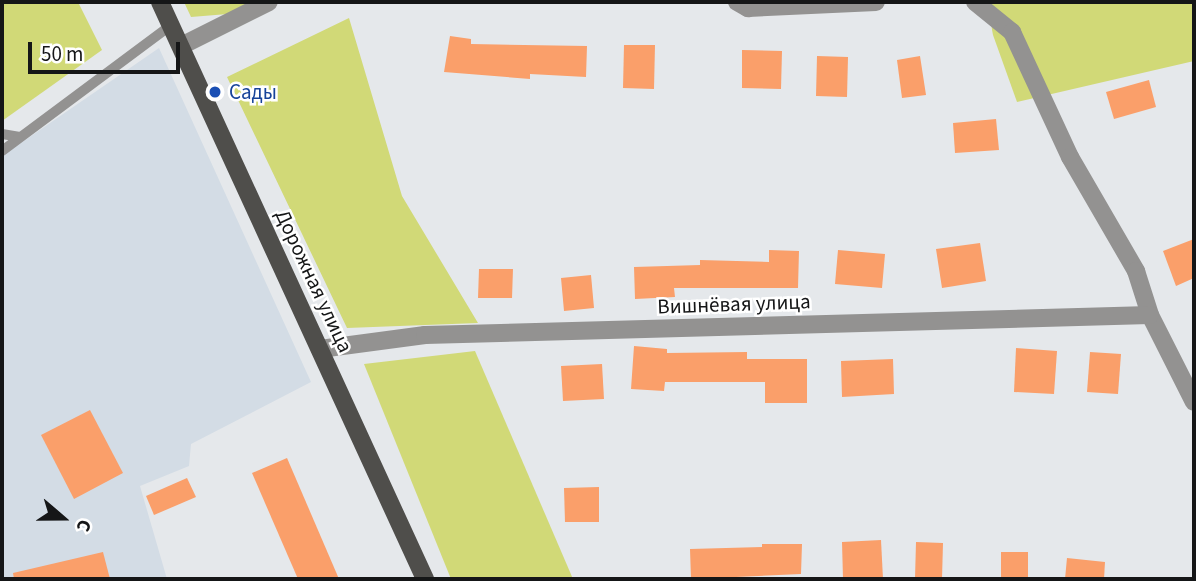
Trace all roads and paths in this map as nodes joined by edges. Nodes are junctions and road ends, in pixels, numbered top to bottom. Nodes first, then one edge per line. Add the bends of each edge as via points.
1 (160, 2) edge
2 (269, 2) edge
3 (737, 2) edge
4 (876, 2) edge
5 (975, 2) edge
6 (171, 25) junction
7 (181, 46) junction
8 (2, 134) edge
9 (20, 137) junction
10 (2, 151) edge
11 (1150, 315) junction
12 (320, 349) junction
13 (1194, 402) edge
14 (425, 579) edge

1 - 6 main road, Дорожная улица
2 - 7 street
3 - 4 street via 748,8
5 - 11 street via 1012,32 1070,158 1136,271
6 - 7 main road, Дорожная улица
6 - 9 lane
7 - 12 main road, Дорожная улица
8 - 9 lane
9 - 10 lane
11 - 12 street, Вишнёвая улица via 425,335
11 - 13 street
12 - 14 main road, Дорожная улица

